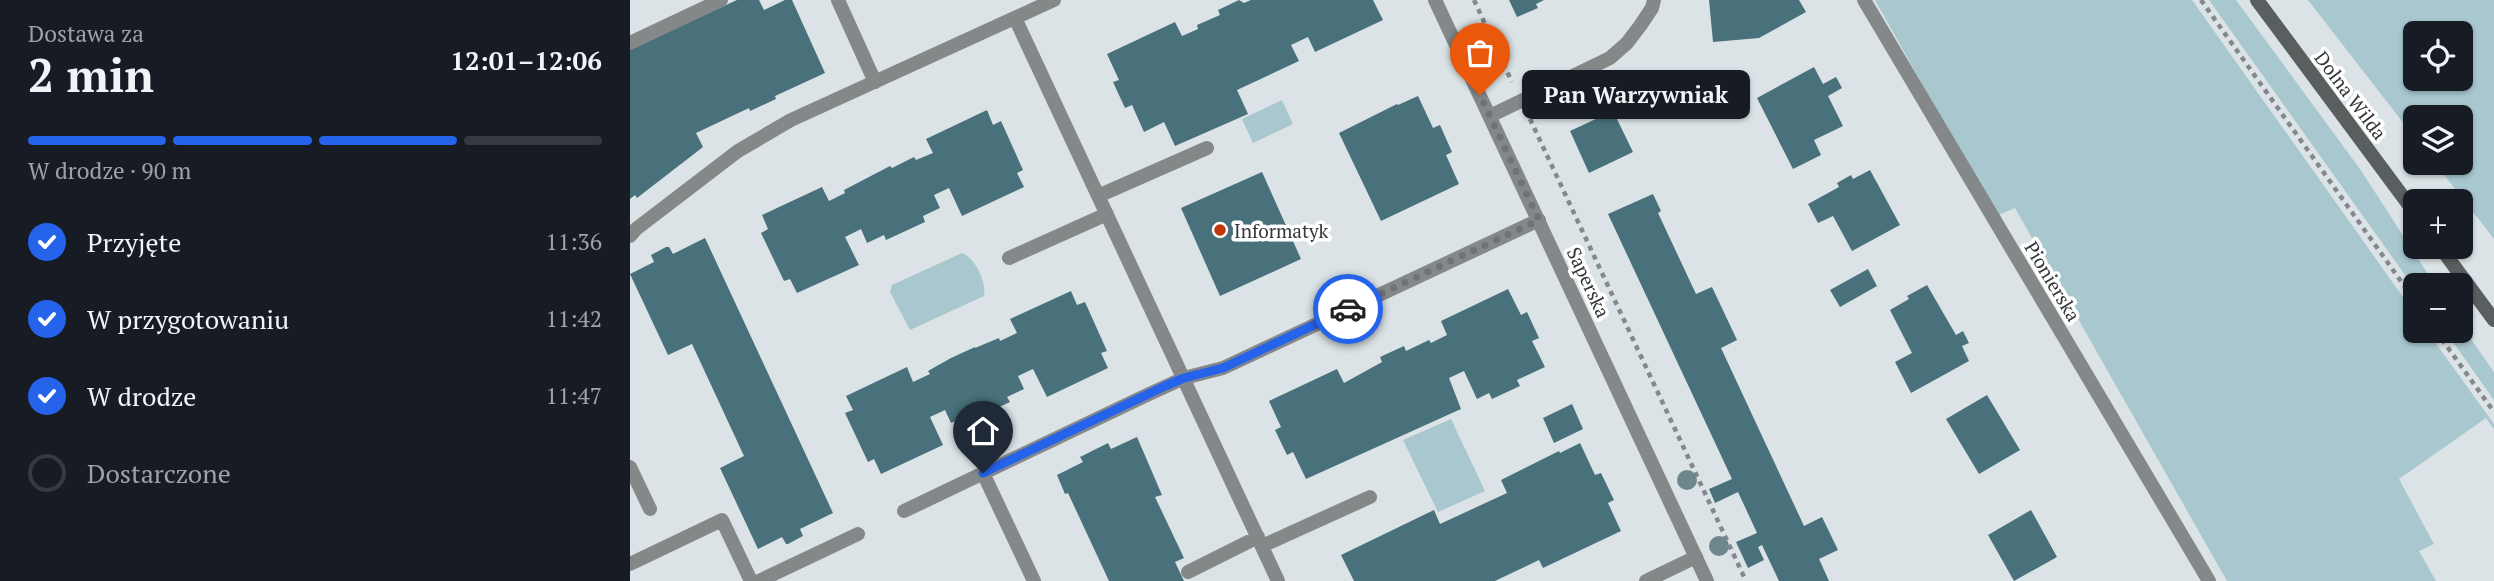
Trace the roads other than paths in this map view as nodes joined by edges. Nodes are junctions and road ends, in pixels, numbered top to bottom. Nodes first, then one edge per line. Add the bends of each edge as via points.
1 (721, 0) edge
2 (838, 0) edge
3 (1054, 0) edge
4 (1435, 0) edge
5 (1654, 0) edge
6 (1864, 0) edge
7 (2257, 0) edge
8 (1015, 18) junction
9 (630, 43) edge
10 (875, 82) junction
11 (1490, 116) junction
12 (1208, 148) dead end
13 (1098, 196) junction
14 (2403, 197) edge
15 (1107, 214) junction
16 (1539, 220) junction
17 (630, 236) edge
18 (1009, 258) dead end
19 (2449, 259) edge
20 (2494, 320) edge
21 (1184, 378) junction
22 (630, 467) edge
23 (983, 473) junction
24 (1370, 497) dead end
25 (650, 509) dead end
26 (904, 511) dead end
27 (858, 534) dead end
28 (1260, 542) junction
29 (1696, 557) junction
30 (630, 564) edge
31 (1188, 572) dead end
32 (751, 581) edge
33 (759, 581) edge
34 (1034, 581) edge
35 (1278, 581) edge
36 (1646, 581) edge
37 (1707, 581) edge
38 (2209, 581) edge

1 - 9 street
2 - 10 street
3 - 8 street
4 - 11 street, Saperska
5 - 11 street via 1640,26 1610,58
6 - 38 street, Pionierska
7 - 14 main road, Dolna Wilda
8 - 10 street
8 - 13 street
10 - 17 street via 791,120 738,151
11 - 16 street, Saperska
12 - 13 street
13 - 15 street
15 - 18 street
15 - 21 street
16 - 21 street via 1223,368
16 - 29 street, Saperska
19 - 20 main road
21 - 23 street
21 - 28 street
22 - 25 street
23 - 26 street
23 - 34 street
24 - 28 street
27 - 33 street
28 - 31 street
28 - 35 street
29 - 36 street
29 - 37 street, Saperska
30 - 32 street via 722,520

